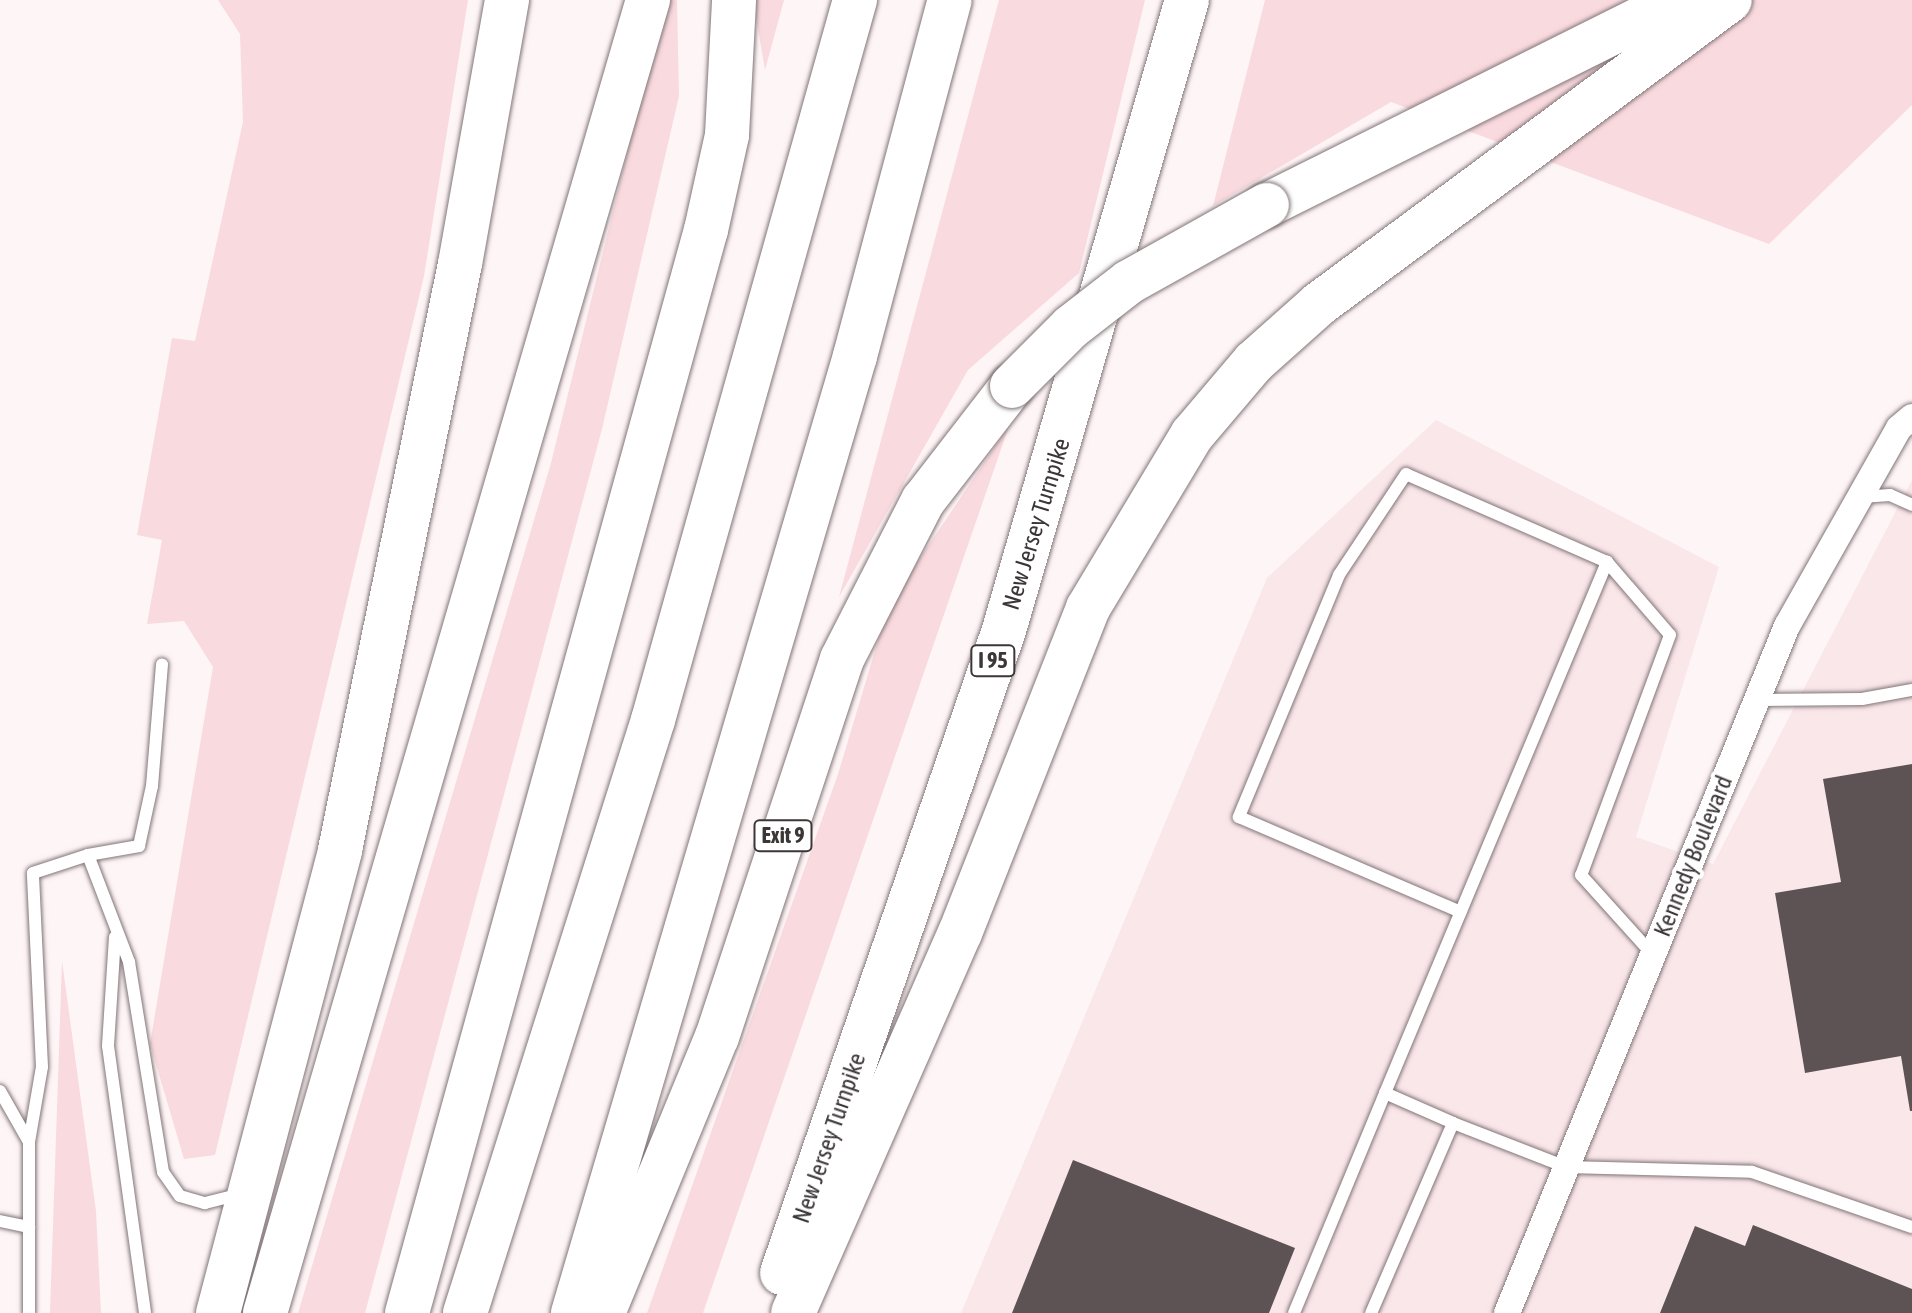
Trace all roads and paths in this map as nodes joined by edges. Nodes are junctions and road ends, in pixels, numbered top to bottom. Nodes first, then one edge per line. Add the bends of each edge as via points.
1 (507, 0) edge
2 (648, 0) edge
3 (734, 0) edge
4 (855, 0) edge
5 (950, 0) edge
6 (1187, 0) edge
7 (1679, 0) edge
8 (1730, 0) edge
9 (1912, 417) edge
10 (1859, 497) junction
11 (1912, 505) edge
12 (1607, 562) junction
13 (162, 664) dead end
14 (1912, 690) edge
15 (1757, 700) junction
16 (88, 855) junction
17 (1461, 912) junction
18 (115, 934) junction
19 (1653, 955) junction
20 (0, 1091) edge
21 (1385, 1093) junction
22 (1453, 1123) junction
23 (29, 1142) junction
24 (1566, 1167) junction
25 (250, 1193) junction
26 (0, 1221) edge
27 (29, 1227) junction
28 (1912, 1227) edge
29 (29, 1313) edge
30 (145, 1313) edge
31 (218, 1313) edge
32 (265, 1313) edge
33 (407, 1313) edge
34 (465, 1313) edge
35 (573, 1313) edge
36 (603, 1313) edge
37 (768, 1313) edge
38 (793, 1313) edge
39 (1294, 1313) edge
40 (1371, 1313) edge
41 (1507, 1313) edge

1 - 25 highway via 460,264 340,850
2 - 32 highway
3 - 33 highway via 736,56 706,230
4 - 34 highway via 653,720
5 - 35 highway via 855,356
6 - 37 highway, New Jersey Turnpike / I 95 via 1004,630
7 - 36 highway, Exit 9, bridge via 1267,205 1129,282 1071,327 1012,386 923,501 842,659 717,1037
8 - 38 highway via 1319,304 1254,362 1192,435 1088,608 960,933
9 - 10 street, Kennedy Boulevard via 1899,428
10 - 11 lane via 1890,495
10 - 15 street, Kennedy Boulevard via 1787,626
12 - 17 lane
12 - 17 lane via 1406,474 1339,575 1239,817
12 - 19 lane via 1670,635 1581,875
13 - 16 lane via 152,786 139,846
14 - 15 lane via 1862,699
15 - 19 street, Kennedy Boulevard
16 - 18 lane
16 - 23 lane via 33,873 42,1067
17 - 21 lane
18 - 25 lane via 129,962 163,1172 180,1196 205,1203
18 - 30 lane via 108,1046
19 - 24 street, Kennedy Boulevard
20 - 23 lane
21 - 22 lane
21 - 39 lane
22 - 24 lane
22 - 40 lane
23 - 27 lane
24 - 28 lane via 1752,1172
24 - 41 street, Kennedy Boulevard
25 - 31 highway
26 - 27 lane
27 - 29 lane

